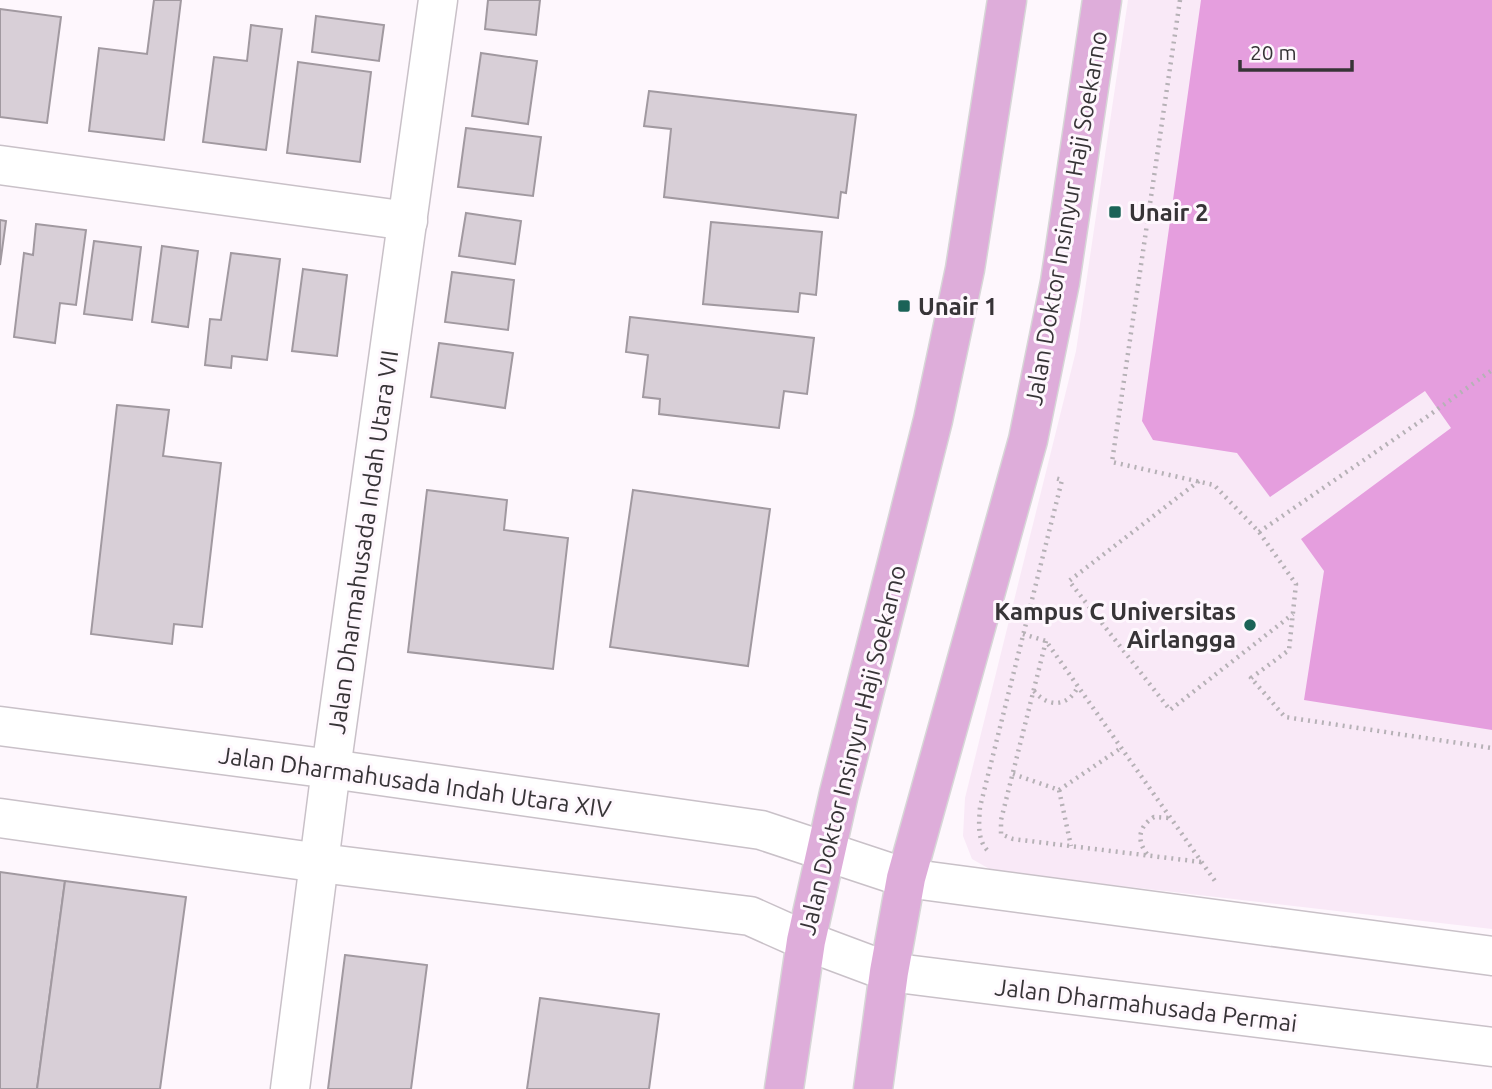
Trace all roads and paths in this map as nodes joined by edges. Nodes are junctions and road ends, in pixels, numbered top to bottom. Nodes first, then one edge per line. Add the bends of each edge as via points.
1 (438, 0) edge
2 (1007, 0) edge
3 (1102, 0) edge
4 (1180, 0) edge
5 (0, 165) edge
6 (408, 221) junction
7 (1492, 370) edge
8 (1200, 481) junction
9 (1259, 532) junction
10 (1294, 614) junction
11 (1046, 641) junction
12 (1078, 686) junction
13 (1034, 690) junction
14 (0, 726) edge
15 (1121, 748) junction
16 (1492, 748) edge
17 (331, 769) junction
18 (1013, 774) junction
19 (1059, 790) junction
20 (0, 818) edge
21 (1171, 818) junction
22 (1070, 846) junction
23 (827, 851) junction
24 (989, 852) dead end
25 (1148, 855) junction
26 (1202, 862) junction
27 (320, 863) junction
28 (906, 878) junction
29 (1205, 883) dead end
30 (806, 941) junction
31 (1492, 956) edge
32 (889, 972) junction
33 (1492, 1047) edge
34 (290, 1089) edge
35 (784, 1089) edge
36 (873, 1089) edge

1 - 6 street, Jalan Dharmahusada Indah Utara VII
2 - 23 main road, Jalan Doktor Insinyur Haji Soekarno via 965,269 936,408
3 - 28 main road, Jalan Doktor Insinyur Haji Soekarno via 1060,282 1027,440
4 - 8 path via 1112,462
5 - 6 street
6 - 17 street, Jalan Dharmahusada Indah Utara VII
7 - 9 path
8 - 9 path via 1214,485
8 - 10 path via 1069,582 1170,710
9 - 10 path via 1296,584
10 - 16 path via 1289,650 1251,678 1284,717
11 - 12 path
11 - 13 path
11 - 24 path via 1023,634 979,807 979,830 983,848
12 - 13 path via 1074,695 1059,703 1049,703
12 - 15 path
13 - 18 path
14 - 17 street, Jalan Dharmahusada Indah Utara XIV
15 - 19 path
15 - 21 path
17 - 23 street, Jalan Dharmahusada Indah Utara XIV via 761,830
17 - 27 street, Jalan Dharmahusada Indah Utara VII
18 - 19 path
18 - 22 path via 1001,834
19 - 22 path
20 - 27 street
21 - 25 path via 1154,817 1141,828 1139,838
21 - 26 path
22 - 25 path
23 - 28 street
23 - 30 main road, Jalan Doktor Insinyur Haji Soekarno
25 - 26 path
26 - 29 path via 1218,884
27 - 30 street via 750,916
27 - 34 street, Jalan Dharmahusada Indah Utara VII
28 - 31 street
28 - 32 main road, Jalan Doktor Insinyur Haji Soekarno
30 - 32 street, Jalan Dharmahusada Permai
30 - 35 main road, Jalan Doktor Insinyur Haji Soekarno
32 - 33 street, Jalan Dharmahusada Permai
32 - 36 main road, Jalan Doktor Insinyur Haji Soekarno

